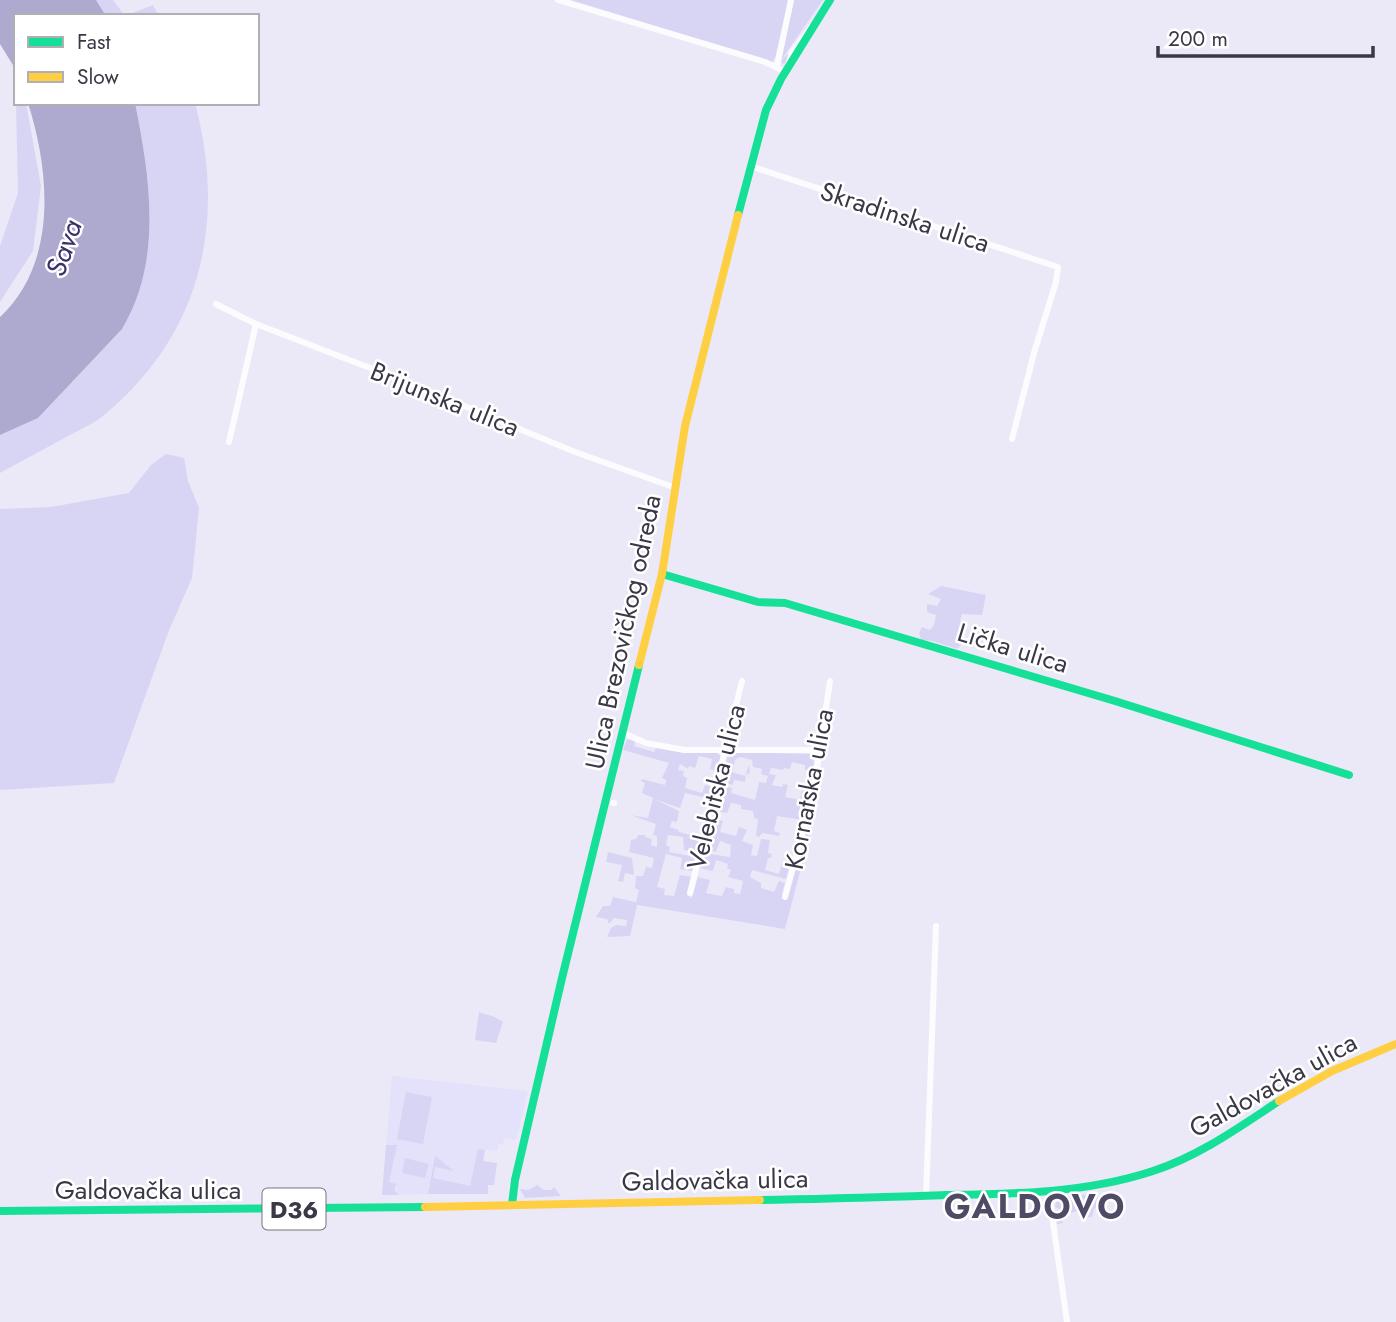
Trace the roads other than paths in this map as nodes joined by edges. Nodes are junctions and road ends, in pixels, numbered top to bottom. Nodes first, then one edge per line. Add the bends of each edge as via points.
1 (558, 0) edge
2 (791, 0) edge
3 (830, 0) edge
4 (777, 66) junction
5 (787, 70) junction
6 (750, 166) junction
7 (216, 304) dead end
8 (256, 324) junction
9 (1012, 439) dead end
10 (229, 442) dead end
11 (676, 488) junction
12 (662, 574) junction
13 (742, 681) dead end
14 (830, 681) dead end
15 (623, 733) junction
16 (725, 749) junction
17 (819, 750) junction
18 (1349, 775) dead end
19 (690, 893) dead end
20 (785, 897) dead end
21 (936, 926) dead end
22 (1396, 1044) edge
23 (1049, 1193) junction
24 (926, 1196) junction
25 (512, 1205) junction
26 (0, 1211) edge
27 (1066, 1322) edge

1 - 4 street
2 - 4 street
3 - 5 main road, Ulica Brezovičkog odreda
4 - 5 street
5 - 6 main road, Ulica Brezovičkog odreda via 766,110
6 - 9 street, Skradinska ulica via 1057,266
6 - 11 main road, Ulica Brezovičkog odreda via 685,426
7 - 8 street, Brijunska ulica
8 - 10 street
8 - 11 street, Brijunska ulica
11 - 12 main road, Ulica Brezovičkog odreda
12 - 15 main road, Ulica Brezovičkog odreda
12 - 18 main road, Lička ulica via 758,602 785,603
13 - 16 street, Velebitska ulica
14 - 17 street, Kornatska ulica
15 - 16 street via 663,747
15 - 25 main road, Ulica Brezovičkog odreda
16 - 17 street
16 - 19 street, Velebitska ulica
17 - 20 street, Kornatska ulica via 813,794
21 - 24 street
22 - 23 main road, Galdovačka ulica / D36 via 1329,1072 1176,1162 1113,1183
23 - 24 main road, Galdovačka ulica / D36
23 - 27 street
24 - 25 main road, Galdovačka ulica / D36
25 - 26 main road, Galdovačka ulica / D36

